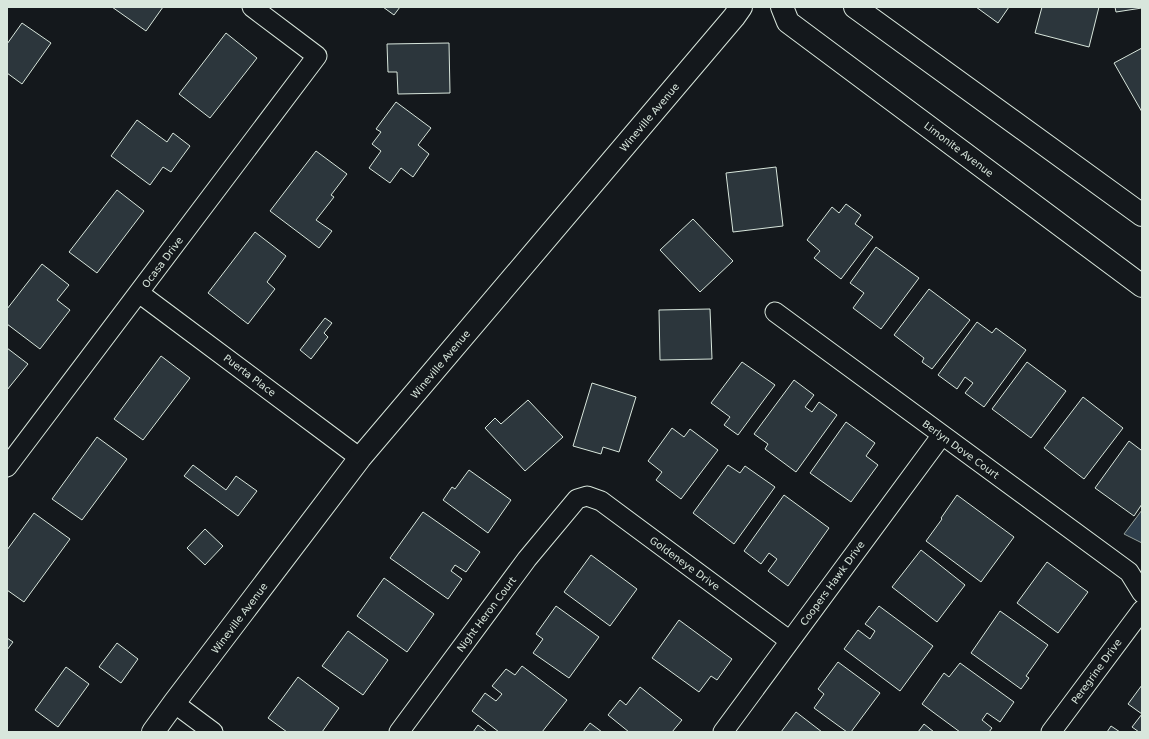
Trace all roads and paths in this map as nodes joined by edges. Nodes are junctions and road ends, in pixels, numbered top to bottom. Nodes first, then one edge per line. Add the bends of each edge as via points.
1 (252, 7) edge
2 (741, 7) edge
3 (782, 7) edge
4 (856, 7) edge
5 (1142, 215) edge
6 (1142, 286) edge
7 (139, 292) junction
8 (774, 312) dead end
9 (942, 435) junction
10 (360, 458) junction
11 (7, 467) edge
12 (577, 499) joint
13 (1142, 593) edge
14 (1142, 610) edge
15 (790, 641) junction
16 (174, 703) junction
17 (157, 731) edge
18 (213, 732) edge
19 (399, 732) edge
20 (723, 732) edge
21 (1051, 732) edge

1 - 7 street, Ocasa Drive via 317,56
2 - 10 main road, Wineville Avenue
3 - 6 main road, Limonite Avenue via 788,22
4 - 5 main road
7 - 10 street, Puerta Place
7 - 11 street, Ocasa Drive
8 - 9 street, Berlyn Dove Court
9 - 13 street, Berlyn Dove Court via 1129,572
9 - 15 street, Coopers Hawk Drive
10 - 16 main road, Wineville Avenue
12 - 15 street, Goldeneye Drive via 587,496 601,501
12 - 19 street, Night Heron Court via 527,560
14 - 21 street, Peregrine Drive
15 - 20 street, Coopers Hawk Drive
16 - 17 main road, Wineville Avenue
16 - 18 street

